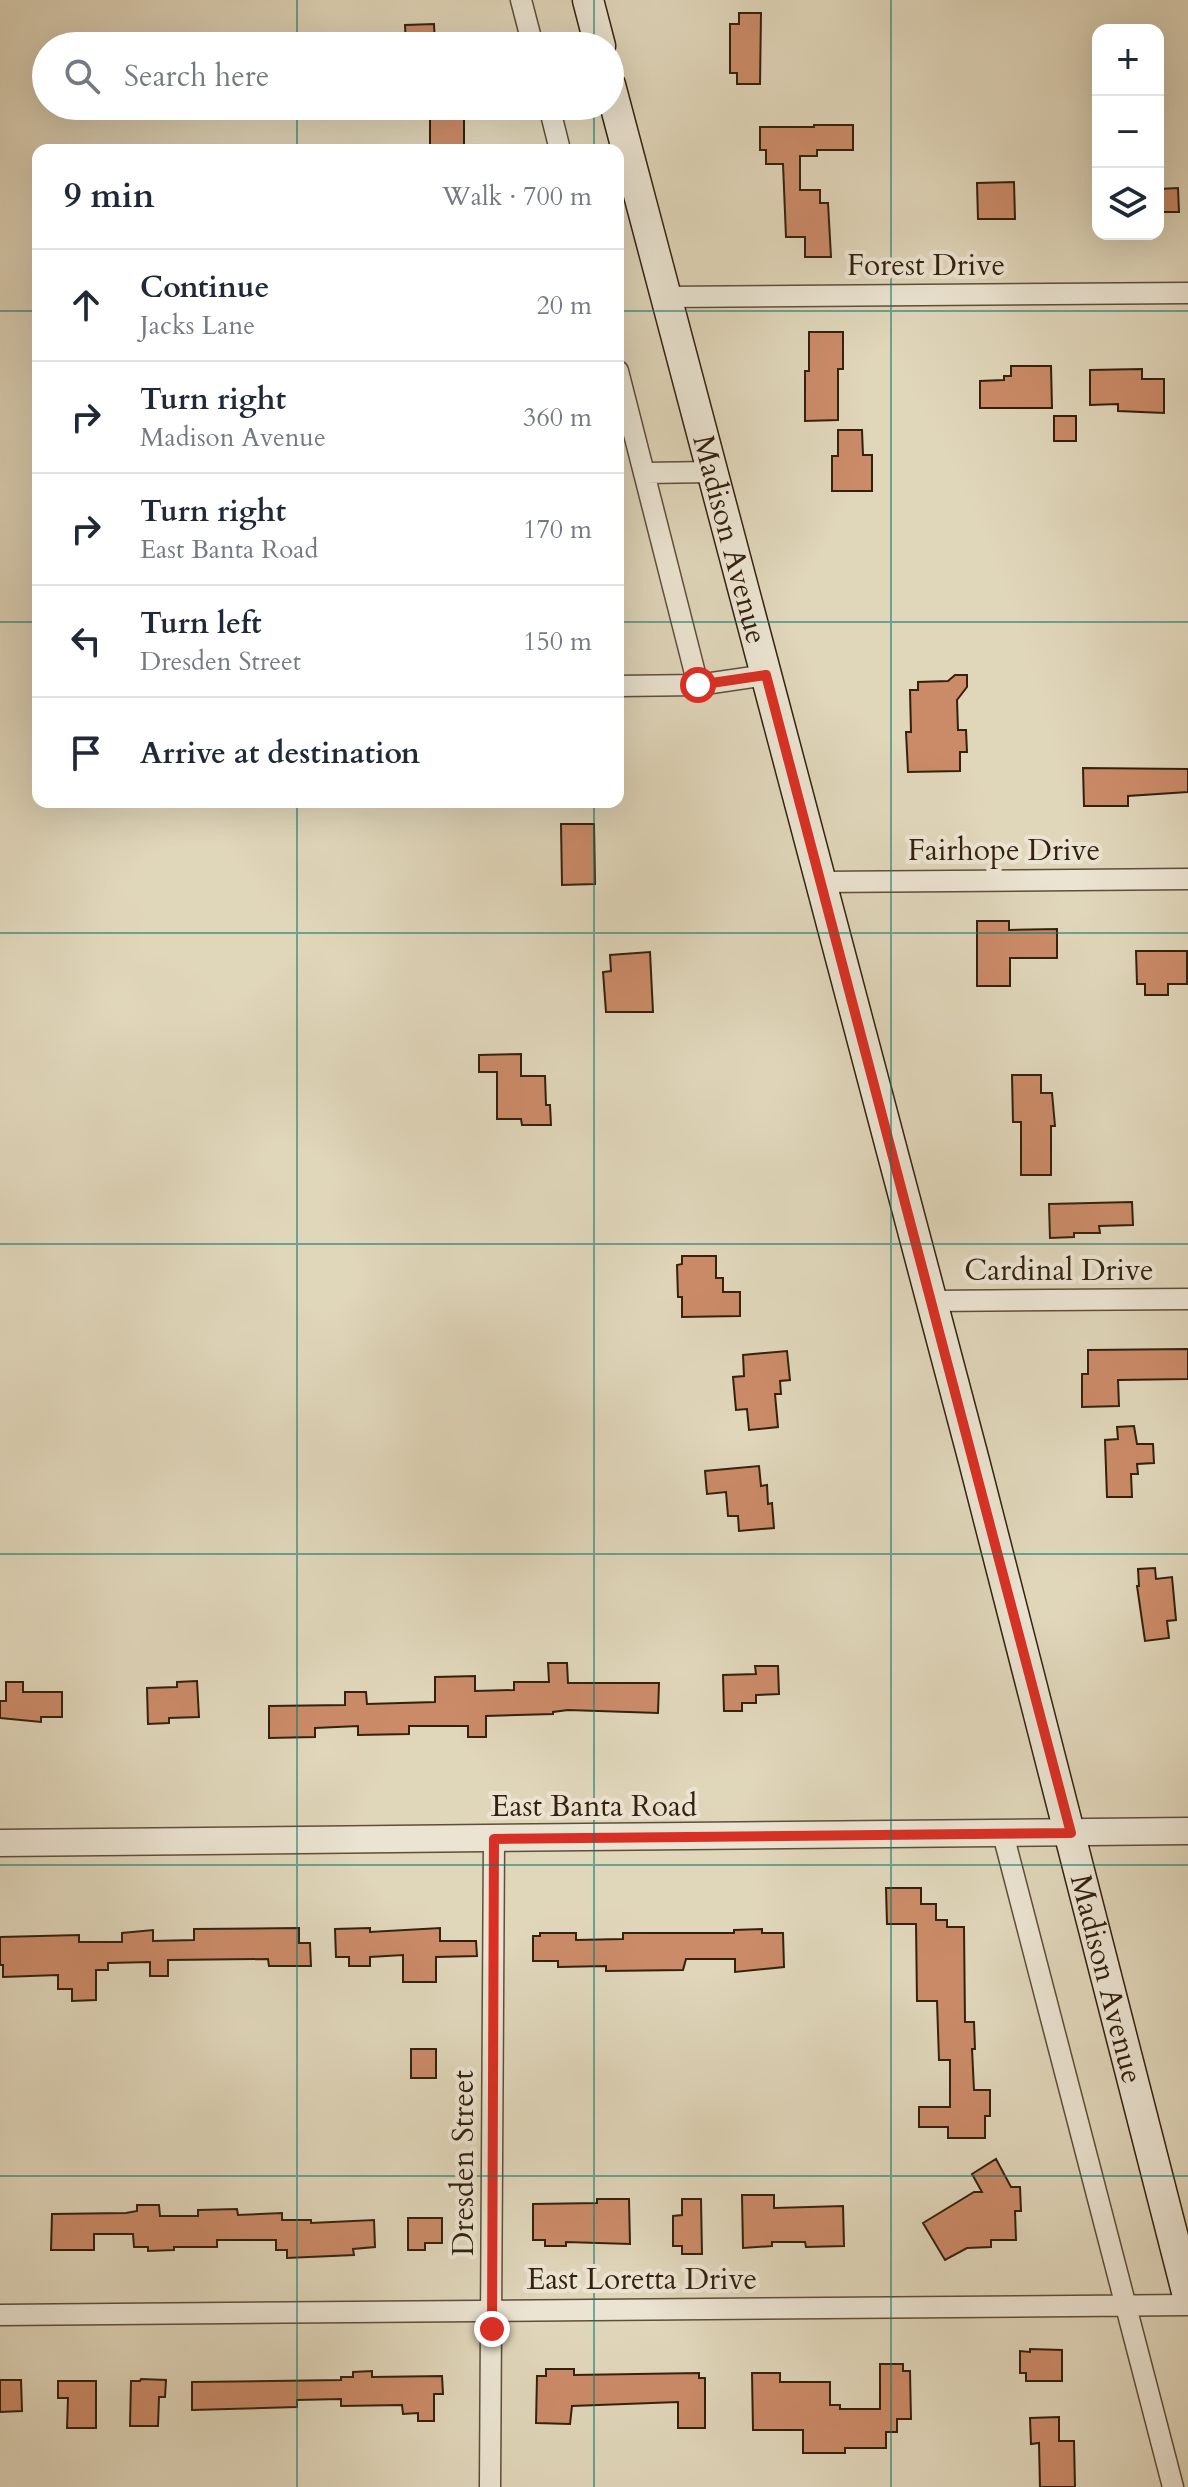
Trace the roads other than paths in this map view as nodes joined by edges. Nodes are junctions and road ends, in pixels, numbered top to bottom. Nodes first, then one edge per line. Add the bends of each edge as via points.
1 (521, 0) edge
2 (588, 0) edge
3 (529, 32) edge
4 (596, 32) edge
5 (552, 120) edge
6 (619, 120) edge
7 (558, 144) edge
8 (1188, 293) edge
9 (665, 297) junction
10 (624, 395) edge
11 (712, 472) junction
12 (644, 473) junction
13 (766, 675) junction
14 (698, 685) junction
15 (624, 686) edge
16 (1188, 879) edge
17 (820, 882) junction
18 (1188, 1299) edge
19 (931, 1301) junction
20 (1188, 1831) edge
21 (1071, 1833) junction
22 (1003, 1834) junction
23 (494, 1839) junction
24 (0, 1843) edge
25 (1188, 2296) edge
26 (1126, 2305) junction
27 (1188, 2305) edge
28 (492, 2311) junction
29 (0, 2315) edge
30 (490, 2487) edge
31 (1173, 2487) edge

1 - 3 street
2 - 4 main road
5 - 7 street
6 - 9 main road, Madison Avenue
8 - 9 street, Forest Drive
9 - 11 main road, Madison Avenue
10 - 12 street
11 - 12 street
11 - 13 main road, Madison Avenue
12 - 14 street
13 - 14 street
13 - 17 main road, Madison Avenue
14 - 15 street
16 - 17 street, Fairhope Drive
17 - 19 main road, Madison Avenue
18 - 19 street, Cardinal Drive
19 - 21 main road, Madison Avenue
20 - 21 street, East Banta Road
21 - 22 street, East Banta Road
21 - 25 main road, Madison Avenue
22 - 23 street, East Banta Road
22 - 26 street
23 - 24 street, East Banta Road
23 - 28 street, Dresden Street
26 - 27 street, East Loretta Drive
26 - 28 street, East Loretta Drive
26 - 31 street
28 - 29 street, East Loretta Drive
28 - 30 street, Dresden Street

